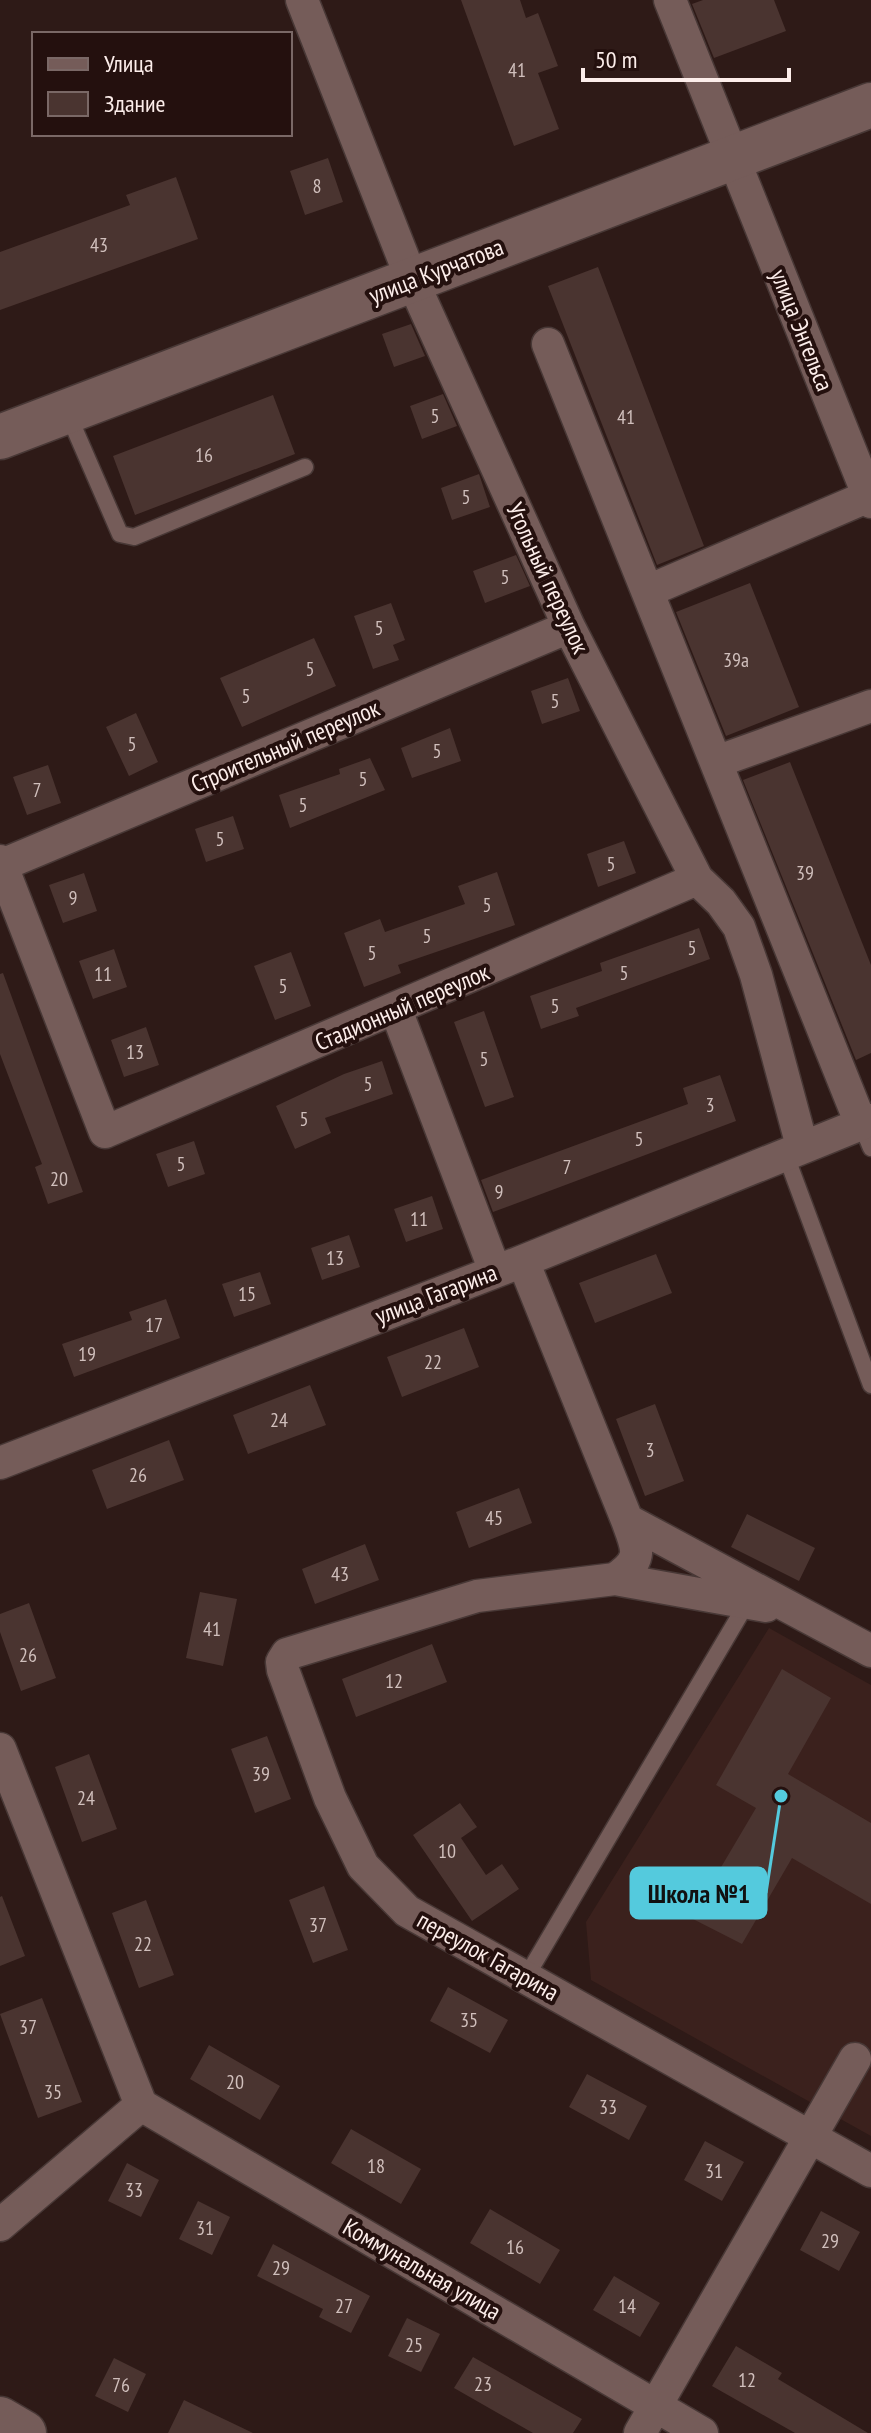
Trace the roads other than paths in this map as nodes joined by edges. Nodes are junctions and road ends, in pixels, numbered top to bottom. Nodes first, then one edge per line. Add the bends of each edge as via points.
1 (302, 0) edge
2 (670, 0) edge
3 (871, 105) edge
4 (734, 158) junction
5 (412, 280) junction
6 (548, 344) dead end
7 (68, 414) junction
8 (0, 437) edge
9 (305, 467) dead end
10 (870, 499) edge
11 (648, 591) junction
12 (569, 627) junction
13 (871, 706) edge
14 (716, 762) junction
15 (1, 863) edge
16 (697, 879) junction
17 (396, 1010) junction
18 (868, 1131) edge
19 (794, 1150) junction
20 (509, 1266) junction
21 (871, 1385) edge
22 (0, 1463) edge
23 (627, 1520) junction
24 (615, 1579) junction
25 (747, 1603) junction
26 (793, 1611) junction
27 (871, 1651) edge
28 (0, 1749) edge
29 (526, 1977) junction
30 (855, 2059) dead end
31 (141, 2105) junction
32 (810, 2135) junction
33 (871, 2171) edge
34 (0, 2225) edge
35 (0, 2419) edge
36 (648, 2419) edge
37 (24, 2433) edge
38 (702, 2433) edge

1 - 5 street, Угольный переулок
2 - 4 street, улица Энгельса
3 - 4 street, улица Курчатова
4 - 5 street, улица Курчатова
4 - 10 street, улица Энгельса
5 - 7 street, улица Курчатова
5 - 12 street, Угольный переулок
6 - 11 street
7 - 8 street, улица Курчатова
7 - 9 lane via 120,534 134,537
10 - 11 street
11 - 14 street
12 - 15 street, Строительный переулок
12 - 16 street, Угольный переулок
13 - 14 street
14 - 18 street
15 - 17 street, Стадионный переулок via 105,1132
16 - 17 street, Стадионный переулок
16 - 19 street, Угольный переулок via 739,927 756,975
17 - 20 street
18 - 19 street, улица Гагарина
19 - 20 street, улица Гагарина
19 - 21 lane
20 - 22 street, улица Гагарина
20 - 23 street
23 - 24 street via 636,1559
23 - 26 street
24 - 25 street
24 - 29 street, переулок Гагарина via 477,1596 287,1654 282,1662 330,1798 363,1866 407,1911
25 - 26 street
25 - 29 lane
26 - 27 street
28 - 31 street
29 - 32 street, переулок Гагарина
30 - 32 street
31 - 34 street
31 - 36 street, Коммунальная улица
32 - 33 street, переулок Гагарина
32 - 36 street
35 - 37 street
36 - 38 street, Коммунальная улица

